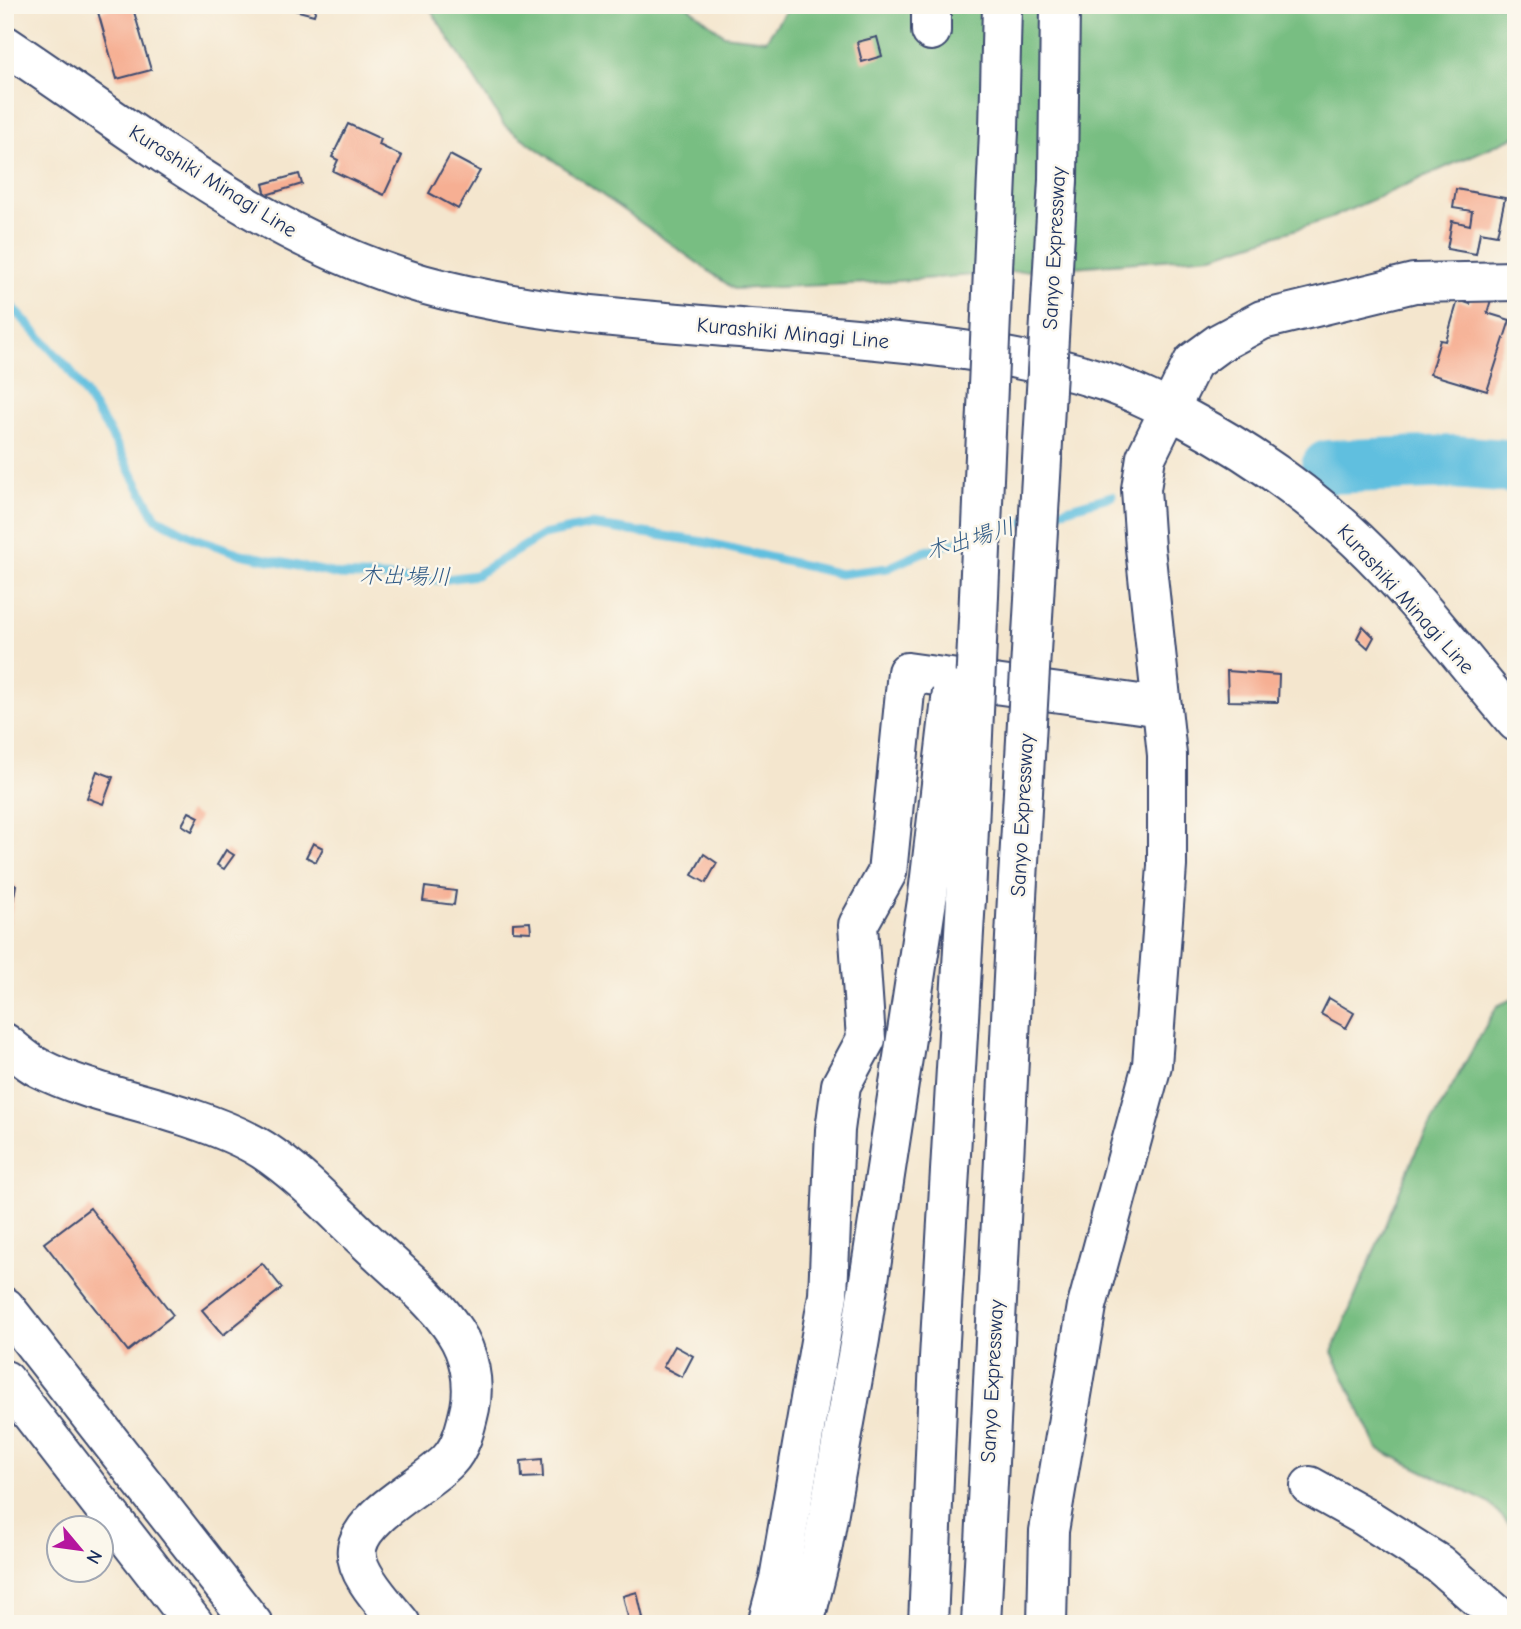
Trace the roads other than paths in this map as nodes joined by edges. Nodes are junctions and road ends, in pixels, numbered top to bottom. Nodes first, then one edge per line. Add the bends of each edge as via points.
1 (1002, 5) edge
2 (1060, 5) edge
3 (5, 45) edge
4 (1516, 281) edge
5 (1168, 409) junction
6 (979, 602) junction
7 (1162, 707) junction
8 (1516, 722) edge
9 (5, 1043) edge
10 (5, 1307) edge
11 (5, 1380) edge
12 (1310, 1486) dead end
13 (215, 1573) junction
14 (188, 1618) edge
15 (253, 1624) edge
16 (265, 1624) edge
17 (401, 1624) edge
18 (767, 1624) edge
19 (804, 1624) edge
20 (928, 1624) edge
21 (983, 1624) edge
22 (1047, 1624) edge
23 (1508, 1624) edge

1 - 6 main road, bridge
2 - 21 main road, Sanyo Expressway, bridge via 1058,180 1017,897
3 - 5 main road, Kurashiki Minagi Line via 266,219 346,258 421,284 499,303 597,317 939,347 1031,362 1105,382
4 - 5 main road via 1414,283 1262,320 1193,362
5 - 7 main road via 1146,457 1141,489
5 - 8 main road, Kurashiki Minagi Line via 1233,443 1358,541
6 - 19 main road, bridge via 952,688 928,894 860,1339 821,1556
6 - 20 main road, bridge
7 - 18 main road via 907,672 887,873 858,925 866,1039 841,1085 828,1295 779,1579
7 - 22 main road via 1167,866 1152,1065 1087,1306 1049,1531
9 - 17 main road via 38,1068 191,1118 262,1150 299,1178 429,1301 456,1333 470,1366 472,1397 464,1432 449,1460 364,1530 357,1548 368,1581
10 - 13 main road
11 - 14 main road
12 - 23 main road via 1439,1564
13 - 15 main road
13 - 16 main road

